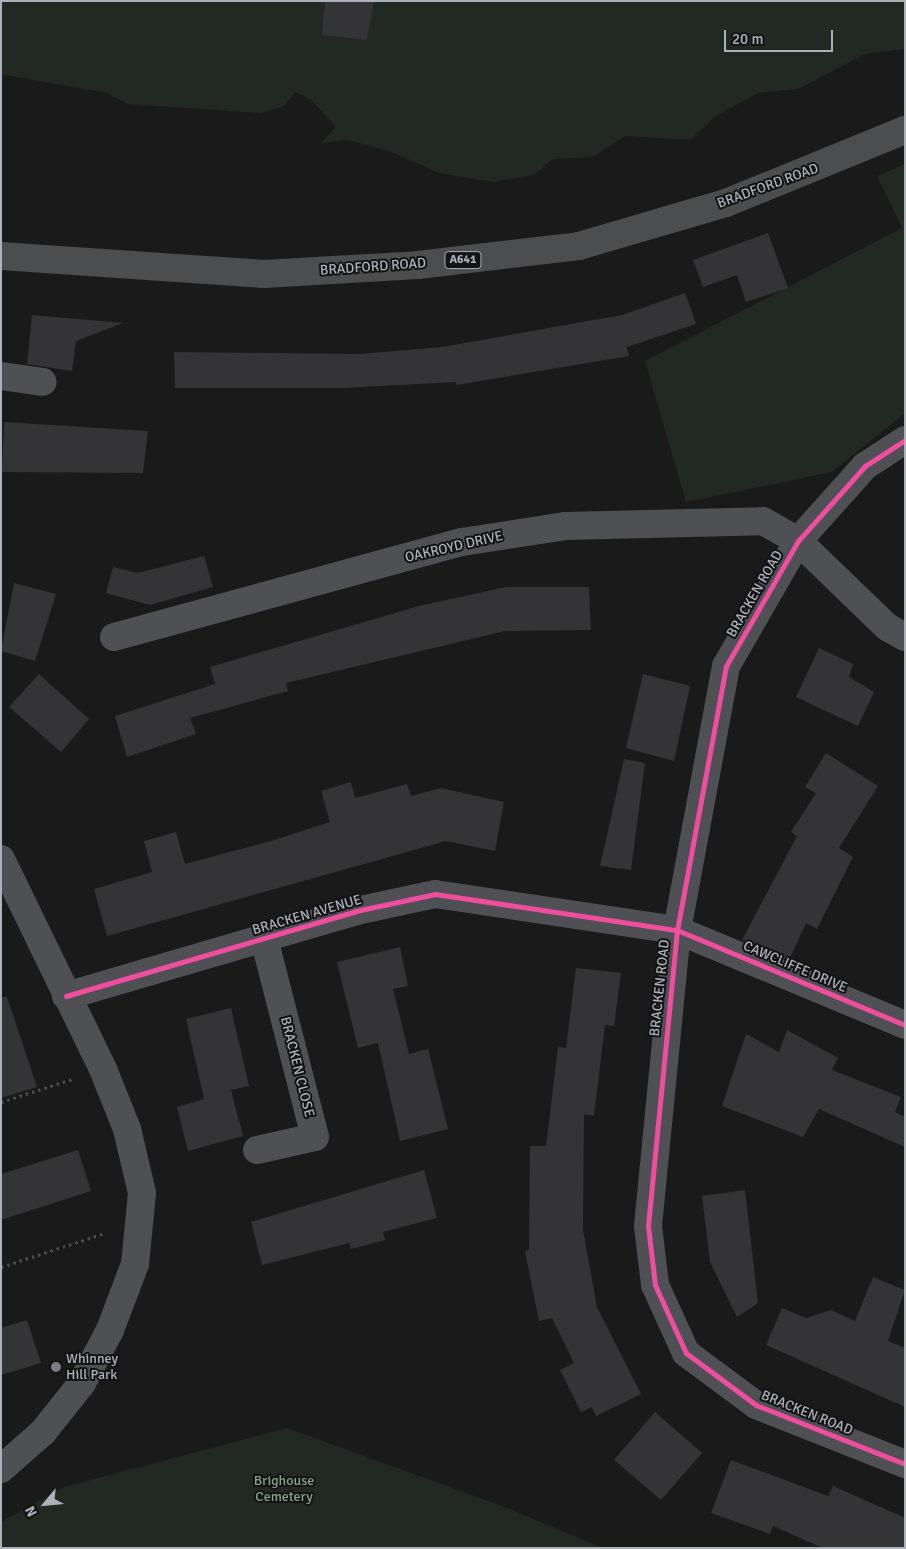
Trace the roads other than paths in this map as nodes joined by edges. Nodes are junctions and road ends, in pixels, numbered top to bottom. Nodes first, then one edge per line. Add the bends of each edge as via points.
1 (905, 130) edge
2 (1, 256) edge
3 (1, 376) edge
4 (43, 382) dead end
5 (905, 440) edge
6 (798, 541) junction
7 (114, 637) dead end
8 (905, 637) edge
9 (1, 859) edge
10 (677, 930) junction
11 (264, 939) junction
12 (66, 996) junction
13 (905, 1025) edge
14 (257, 1150) dead end
15 (905, 1464) edge
16 (1, 1470) edge

1 - 2 main road, BRADFORD ROAD / A641 via 726,203 579,246 418,265 264,274
3 - 4 street
5 - 6 street, BRACKEN ROAD via 866,466
6 - 7 street, OAKROYD DRIVE via 763,521 564,526 462,542
6 - 8 street, OAKROYD DRIVE via 887,627
6 - 10 street, BRACKEN ROAD via 726,666
9 - 12 street
10 - 11 street, BRACKEN AVENUE via 435,894 356,911
10 - 13 street, CAWCLIFFE DRIVE
10 - 15 street, BRACKEN ROAD via 648,1226 655,1285 686,1353 748,1399
11 - 12 street, BRACKEN AVENUE
11 - 14 street, BRACKEN CLOSE via 315,1137
12 - 16 street via 103,1069 129,1138 142,1193 135,1264 110,1330 82,1383 43,1432

